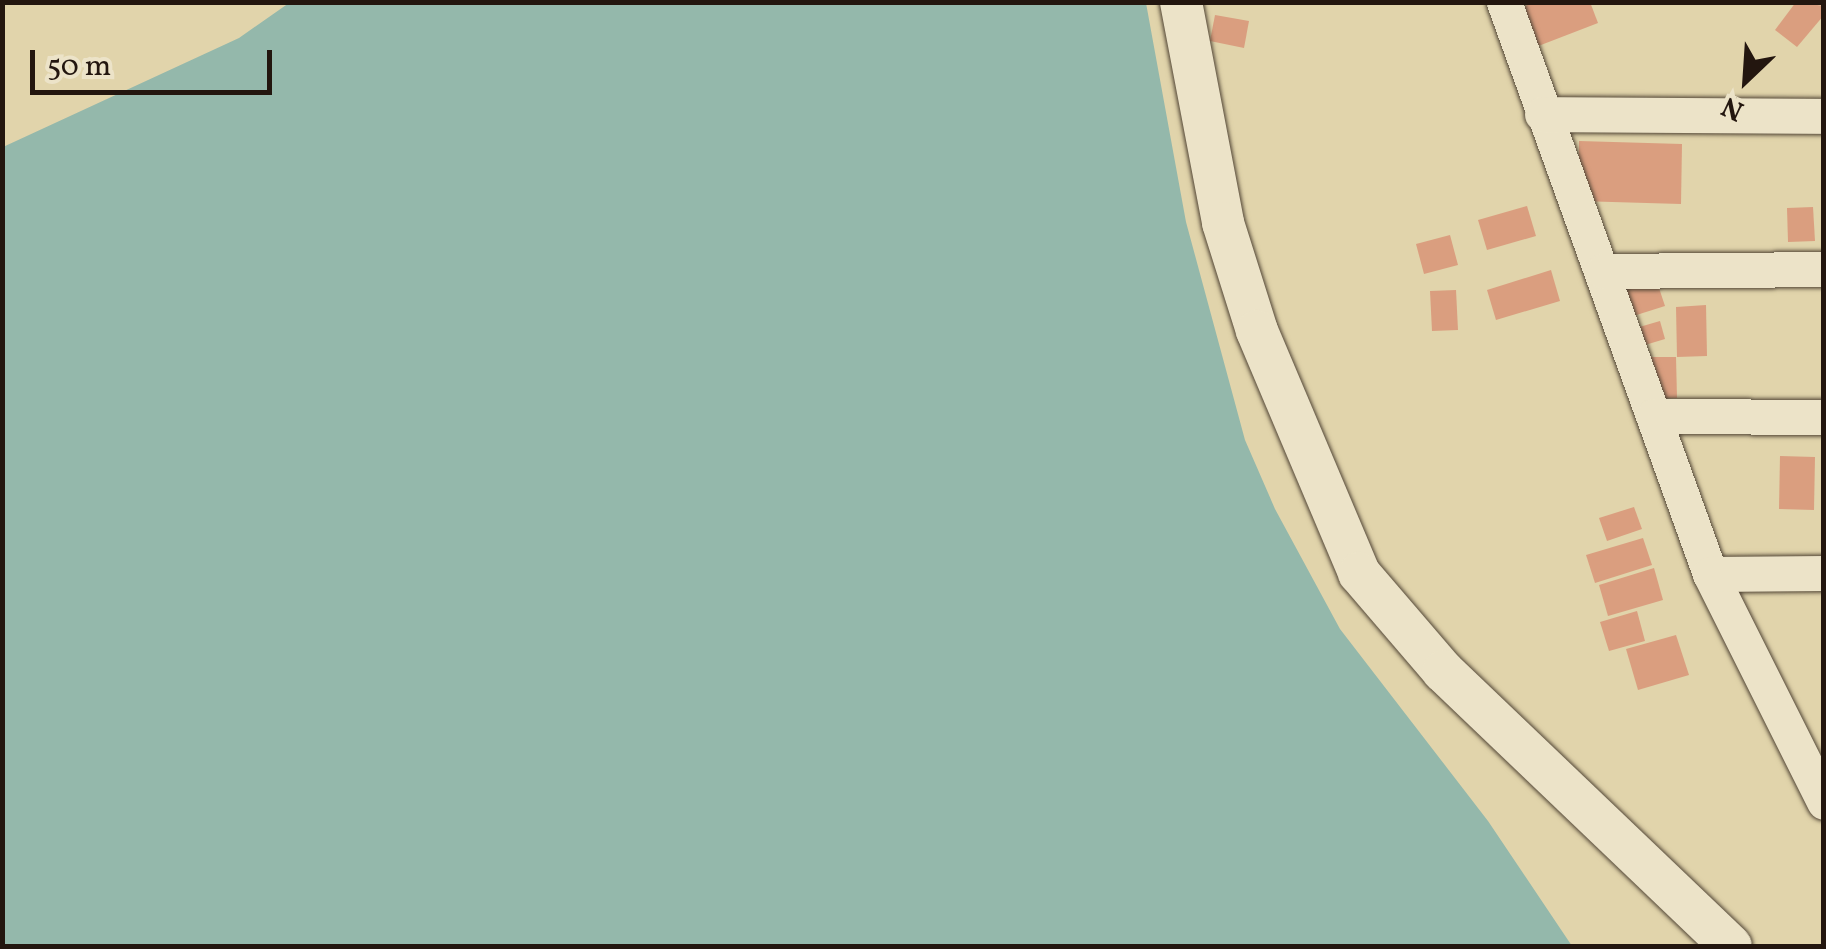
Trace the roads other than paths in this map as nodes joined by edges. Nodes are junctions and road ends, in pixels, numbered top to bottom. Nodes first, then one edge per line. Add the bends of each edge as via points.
1 (1180, 2) edge
2 (1504, 2) edge
3 (1542, 114) junction
4 (1824, 116) edge
5 (1824, 269) edge
6 (1603, 271) junction
7 (1654, 416) junction
8 (1824, 417) edge
9 (1824, 573) edge
10 (1710, 574) junction
11 (1824, 802) edge
12 (1731, 946) edge

1 - 12 street via 1222,223 1256,331 1359,573 1444,671
2 - 3 street
3 - 4 street
3 - 6 street
5 - 6 street
6 - 7 street
7 - 8 street
7 - 10 street
9 - 10 street
10 - 11 street

